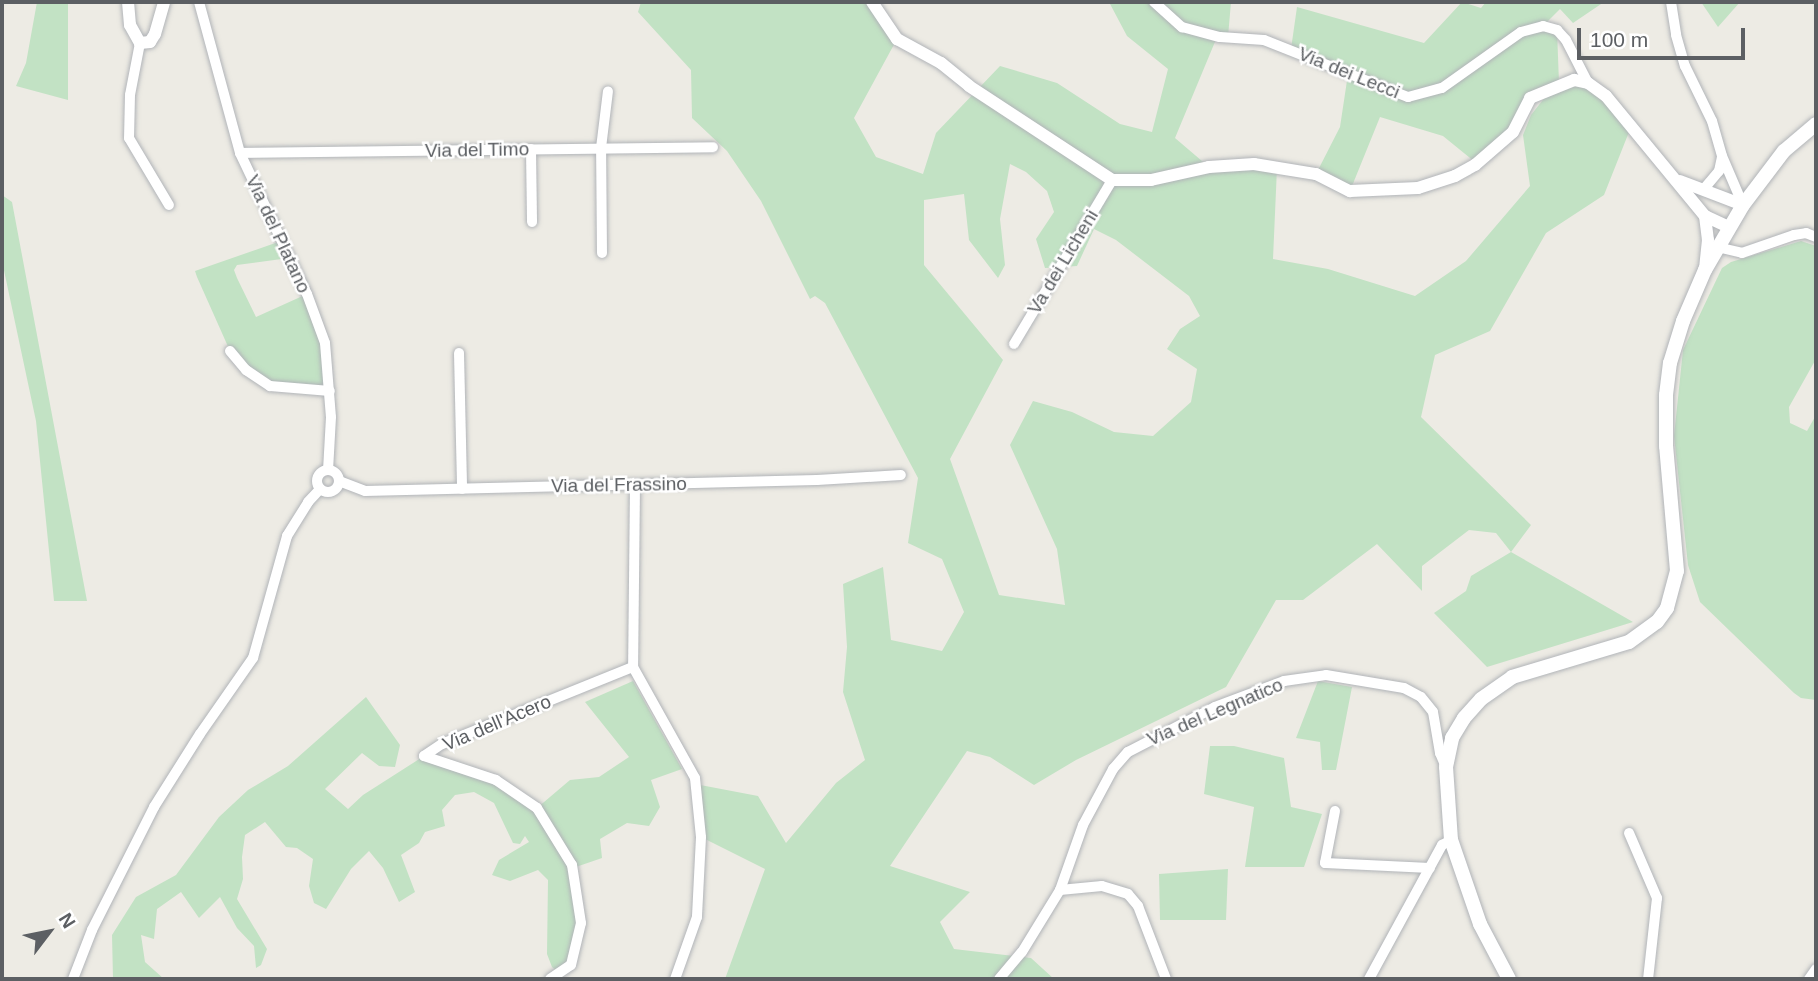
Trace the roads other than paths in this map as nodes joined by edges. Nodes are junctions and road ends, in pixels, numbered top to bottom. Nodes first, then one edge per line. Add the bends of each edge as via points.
1 (128, 2) edge
2 (164, 2) edge
3 (199, 2) edge
4 (872, 2) edge
5 (1154, 2) edge
6 (1671, 2) edge
7 (140, 43) junction
8 (1588, 83) junction
9 (608, 91) dead end
10 (1816, 124) edge
11 (713, 147) dead end
12 (601, 148) junction
13 (531, 149) junction
14 (240, 153) junction
15 (1722, 156) junction
16 (1676, 179) junction
17 (1112, 180) junction
18 (1703, 190) junction
19 (169, 205) dead end
20 (1743, 205) junction
21 (1702, 213) junction
22 (532, 222) dead end
23 (1729, 227) junction
24 (1816, 237) edge
25 (1717, 247) junction
26 (602, 253) dead end
27 (1705, 270) junction
28 (1014, 344) dead end
29 (230, 351) dead end
30 (459, 353) dead end
31 (330, 391) junction
32 (328, 470) junction
33 (901, 475) dead end
34 (340, 481) junction
35 (635, 485) junction
36 (320, 489) junction
37 (462, 489) junction
38 (634, 667) junction
39 (1446, 767) junction
40 (1335, 811) dead end
41 (1629, 833) dead end
42 (1451, 840) junction
43 (1430, 868) junction
44 (1060, 890) junction
45 (1816, 969) edge
46 (73, 979) edge
47 (550, 979) edge
48 (676, 979) edge
49 (999, 979) edge
50 (1166, 979) edge
51 (1369, 979) edge
52 (1508, 979) edge
53 (1648, 979) edge
54 (1809, 979) edge

1 - 7 street via 130,25
2 - 7 street via 155,34 150,42
3 - 14 street, Via del Platano
4 - 17 street via 897,39
5 - 8 street, Via dei Lecci via 1182,27 1220,37 1264,40 1408,97 1442,88 1521,32 1544,26 1557,30 1566,40
6 - 15 street via 1685,66 1713,121
7 - 19 street via 130,95 129,138
8 - 16 street via 1606,96
8 - 17 street via 1574,79 1530,98 1513,132 1475,165 1418,188 1350,191 1316,174 1254,164 1209,167 1151,180
9 - 12 street
10 - 20 main road via 1784,151
11 - 12 street, Via del Timo
12 - 13 street, Via del Timo
12 - 26 street
13 - 14 street, Via del Timo
13 - 22 street
14 - 31 street, Via del Platano via 318,319
15 - 18 street via 1719,171
15 - 20 street
16 - 18 street
16 - 21 street
17 - 28 street, Va dei Licheni
18 - 20 street
18 - 21 street
20 - 23 main road
21 - 23 street
21 - 27 street via 1708,240
23 - 25 main road
24 - 25 street via 1794,235 1742,253
25 - 27 main road
27 - 39 main road via 1683,321 1666,395 1677,571 1667,608 1650,628 1629,642 1512,677 1481,699 1452,738
29 - 31 street via 246,370 270,386
30 - 37 street
31 - 32 street, Via del Platano
32 - 34 street
32 - 36 street via 319,475
33 - 35 street, Via del Frassino
34 - 36 street via 331,492
34 - 37 street, Via del Frassino via 365,491
35 - 37 street, Via del Frassino
35 - 38 street
36 - 46 street via 287,536 254,658 154,807 92,930
38 - 47 street, Via dell'Acero via 443,744 424,756 496,780 537,808 572,865 581,923 571,965
38 - 48 street via 695,784 701,837 698,917
39 - 42 main road
39 - 44 street, Via del Legnatico via 1433,712 1421,697 1404,688 1326,675 1284,681 1215,707 1128,752 1113,769 1083,825
40 - 43 street via 1325,863
41 - 53 street via 1657,898
42 - 43 street via 1442,845
42 - 52 main road via 1480,924
43 - 51 street
44 - 49 street, Via del Legnatico via 1022,952
44 - 50 street via 1102,886 1128,894 1146,919
45 - 54 street

